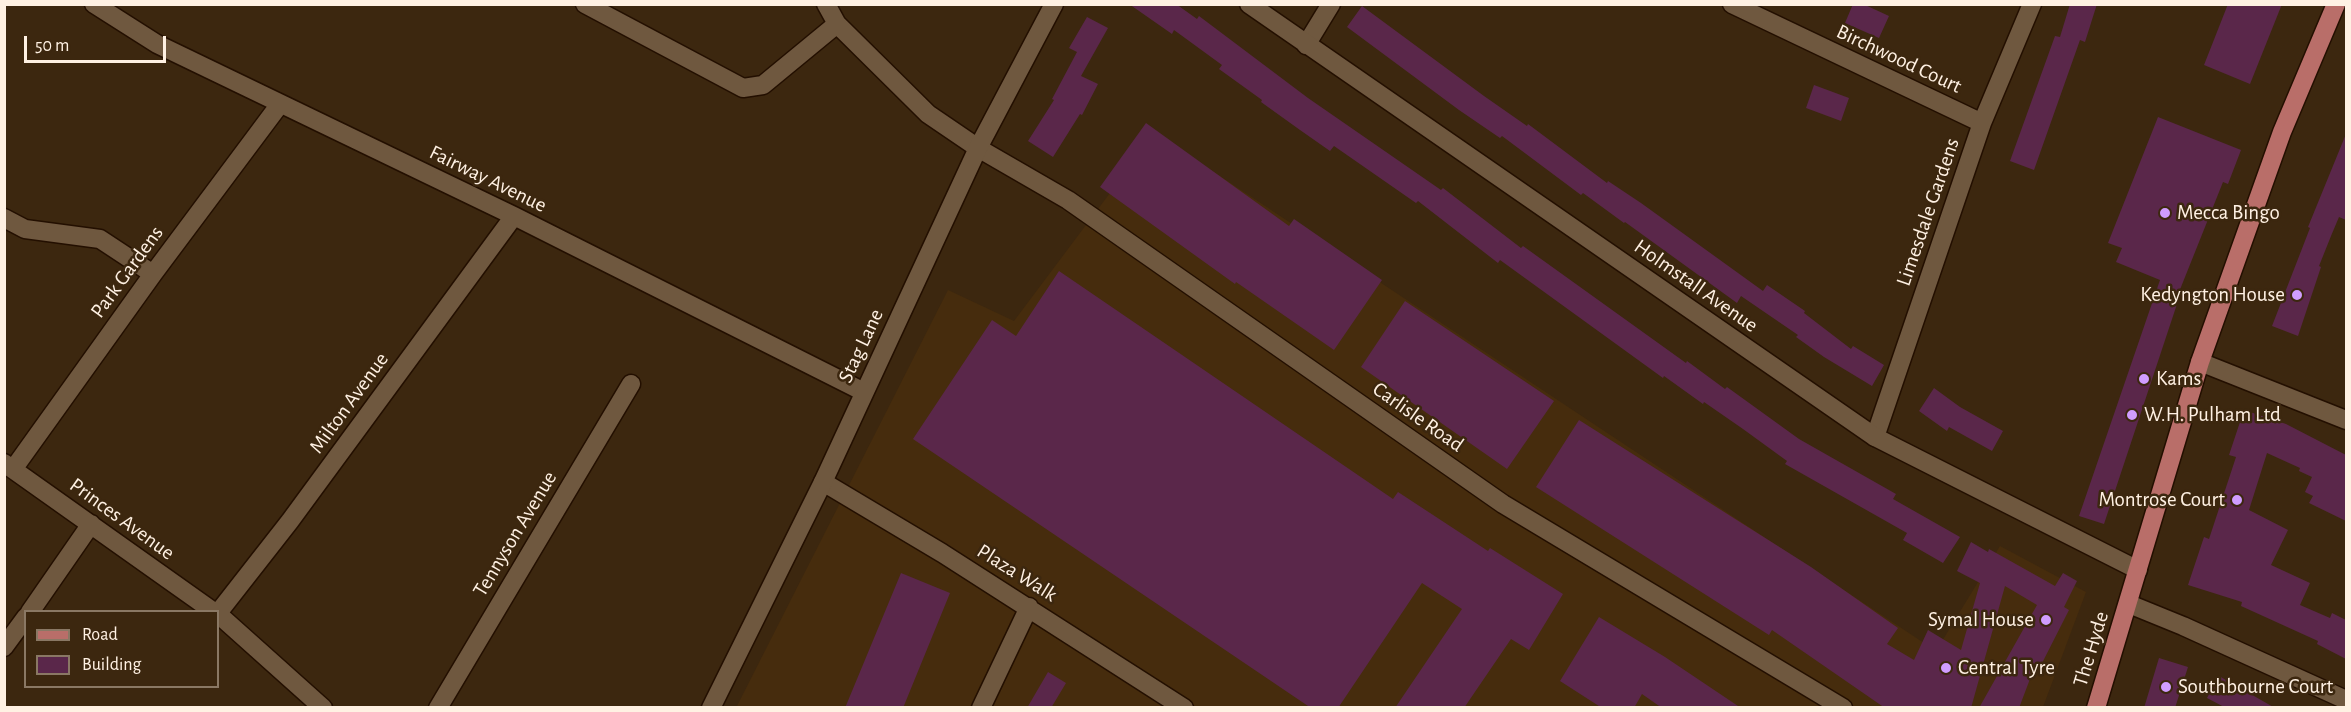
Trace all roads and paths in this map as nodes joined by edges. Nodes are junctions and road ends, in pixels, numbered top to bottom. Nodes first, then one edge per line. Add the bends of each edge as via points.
1 (94, 4) edge
2 (585, 4) edge
3 (826, 4) edge
4 (1054, 4) edge
5 (1249, 4) edge
6 (1331, 4) edge
7 (1732, 4) edge
8 (2032, 4) edge
9 (2336, 4) edge
10 (837, 24) junction
11 (1306, 45) junction
12 (280, 104) junction
13 (1982, 123) junction
14 (978, 148) junction
15 (514, 216) junction
16 (4, 218) edge
17 (153, 274) junction
18 (2200, 362) junction
19 (631, 384) dead end
20 (864, 392) junction
21 (2346, 420) edge
22 (1875, 437) junction
23 (9, 466) edge
24 (823, 482) junction
25 (91, 524) junction
26 (2138, 570) junction
27 (2129, 604) junction
28 (1029, 607) junction
29 (31, 610) edge
30 (212, 610) edge
31 (218, 610) edge
32 (219, 616) edge
33 (24, 620) edge
34 (4, 647) edge
35 (2346, 700) edge
36 (323, 708) edge
37 (438, 708) edge
38 (711, 708) edge
39 (981, 708) edge
40 (1184, 708) edge
41 (1843, 708) edge
42 (2096, 708) edge

1 - 12 street, Fairway Avenue via 158,44
2 - 10 street via 743,88 763,85
3 - 10 street, Carlisle Road
4 - 14 street, Stag Lane
5 - 11 street, Holmstall Avenue
6 - 11 street
7 - 13 street, Birchwood Court
8 - 13 street, Limesdale Gardens
9 - 18 main road, The Hyde via 2282,132
10 - 14 street, Carlisle Road via 928,114
11 - 22 street, Holmstall Avenue
12 - 15 street, Fairway Avenue
12 - 17 street, Park Gardens
13 - 22 street, Limesdale Gardens
14 - 20 street, Stag Lane
14 - 41 street, Carlisle Road via 1068,200 1503,504
15 - 20 street, Fairway Avenue
15 - 31 street, Milton Avenue via 290,521
16 - 17 street via 25,229 100,239
17 - 23 street, Park Gardens
18 - 21 street
18 - 26 main road, The Hyde
19 - 37 street, Tennyson Avenue
20 - 24 street, Stag Lane
22 - 26 street, Holmstall Avenue
23 - 25 street, Princes Avenue
24 - 28 street, Plaza Walk
24 - 38 street, Stag Lane
25 - 29 street
25 - 30 street, Princes Avenue
26 - 27 main road, The Hyde
27 - 35 street
27 - 42 main road, The Hyde
28 - 39 street
28 - 40 street, Plaza Walk
32 - 36 street, Princes Avenue
33 - 34 street

